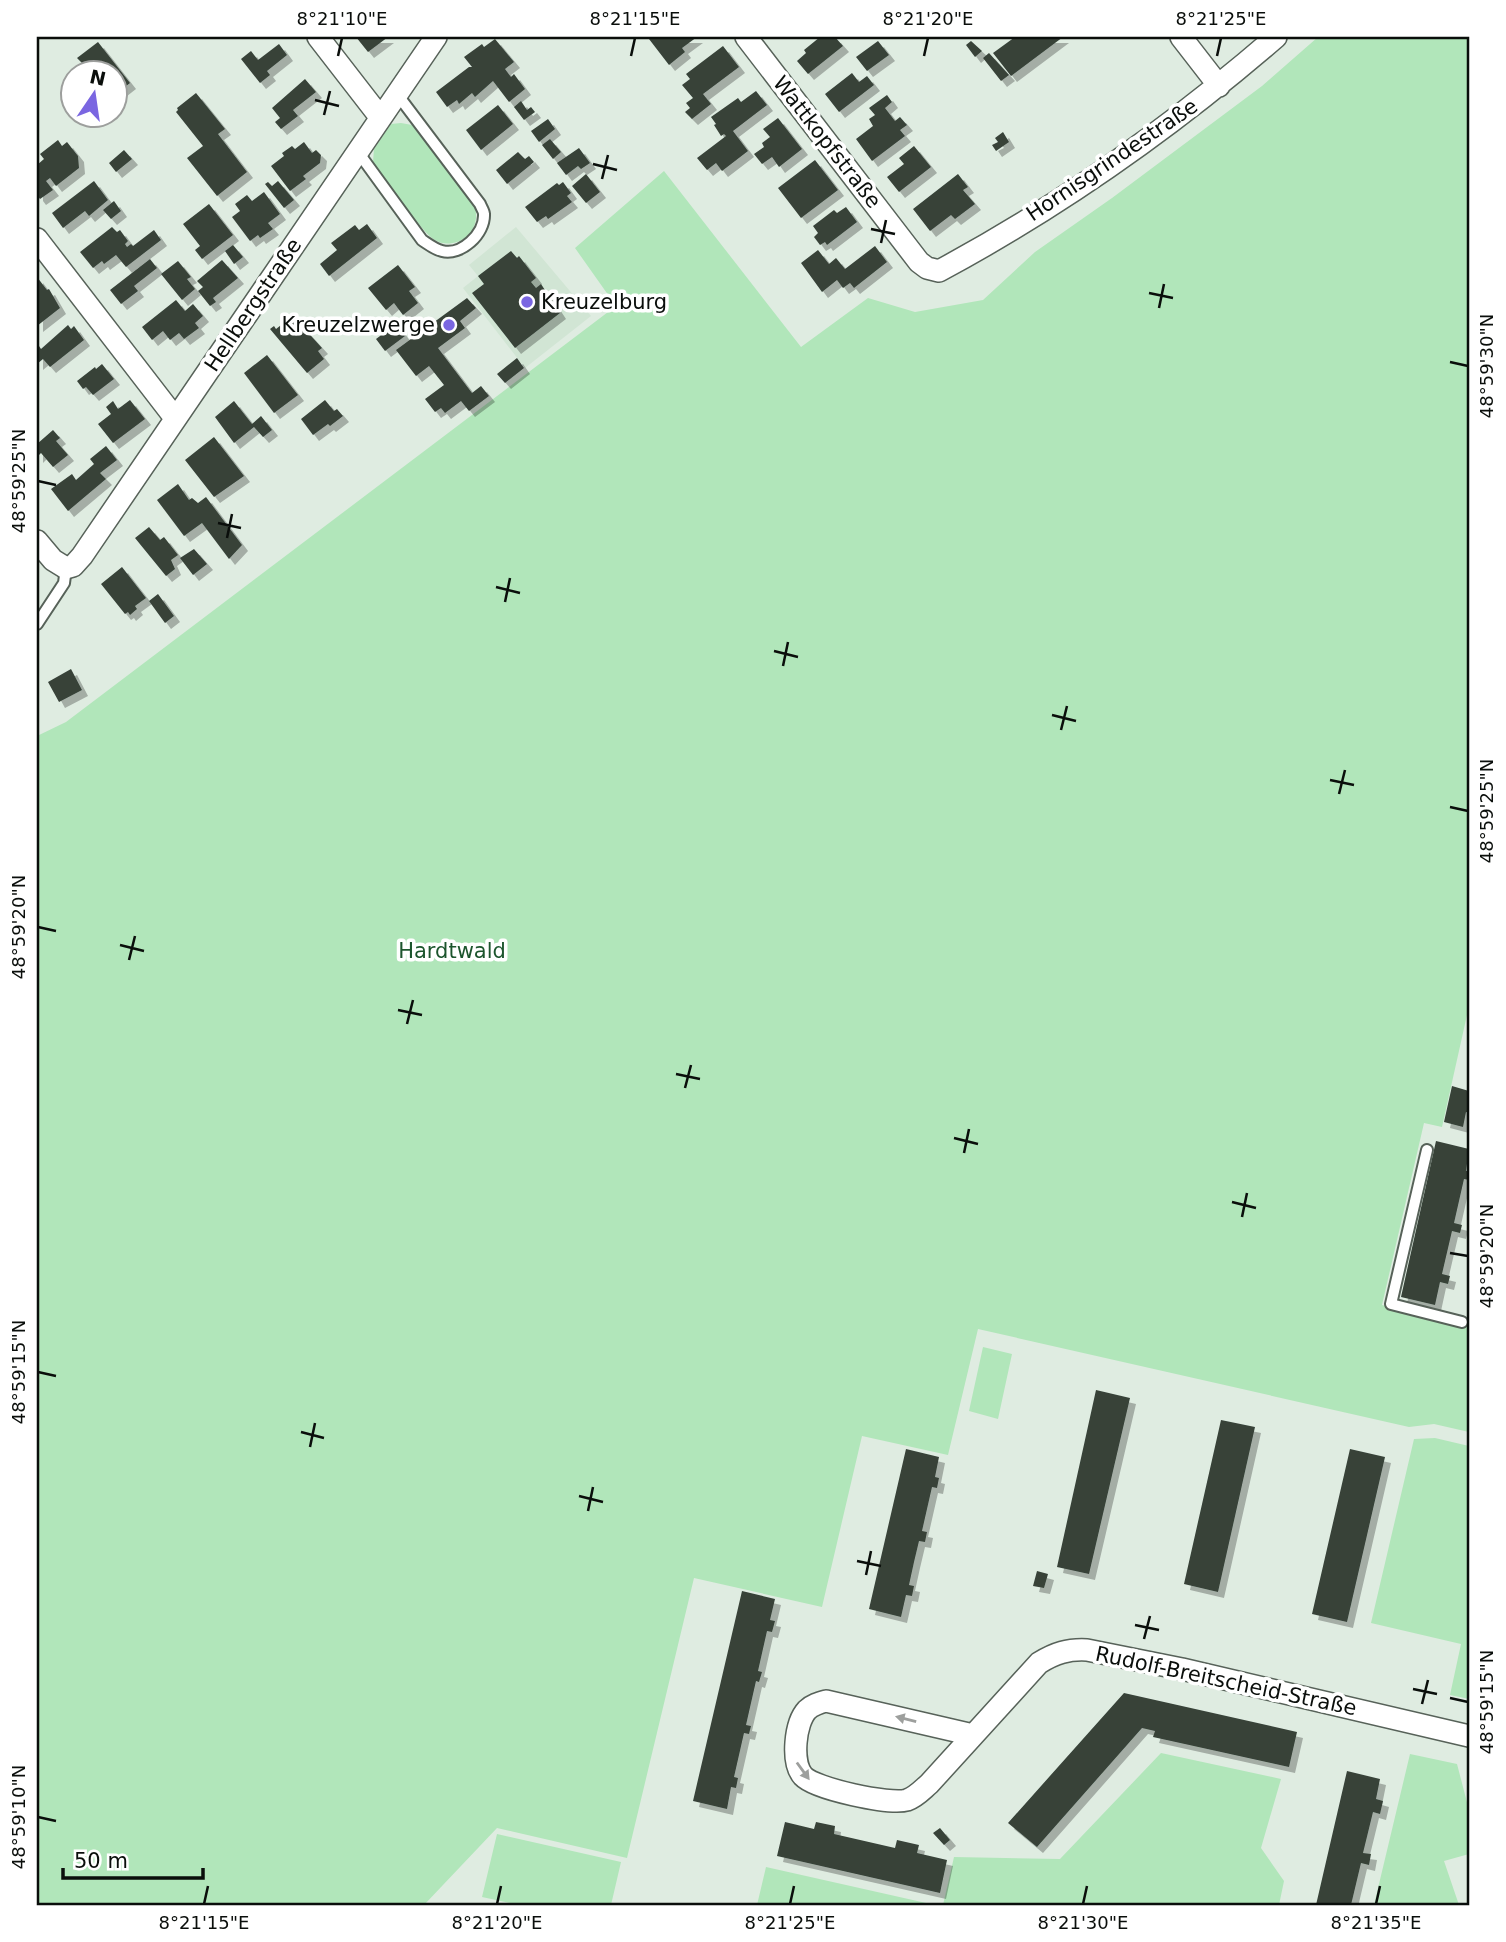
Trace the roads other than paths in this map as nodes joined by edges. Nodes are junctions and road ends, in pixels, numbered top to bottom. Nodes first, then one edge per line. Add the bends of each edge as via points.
1 (318, 37) edge
2 (436, 37) edge
3 (746, 37) edge
4 (1181, 37) edge
5 (1276, 37) edge
6 (1219, 86) junction
7 (397, 94) junction
8 (380, 117) junction
9 (358, 152) junction
10 (37, 239) edge
11 (940, 275) joint
12 (175, 418) junction
13 (37, 541) edge
14 (66, 568) junction
15 (37, 624) edge
16 (1427, 1150) dead end
17 (1462, 1322) dead end
18 (972, 1735) junction
19 (1469, 1736) edge

1 - 8 street
2 - 7 street, Hellbergstraße
3 - 11 street, Wattkopfstraße via 919,262
4 - 6 street
5 - 6 street, Hornisgrindestraße
6 - 11 street, Hornisgrindestraße via 1154,136
7 - 8 street, Hellbergstraße
7 - 9 lane via 480,204 484,214 477,235 455,251 432,247 422,240
8 - 9 street, Hellbergstraße
9 - 12 street, Hellbergstraße
10 - 12 street
12 - 14 street, Hellbergstraße via 82,556
13 - 14 street
14 - 15 lane via 64,583
16 - 17 lane via 1391,1304
18 -> 18 street, Rudolf-Breitscheid-Straße via 826,1701 802,1717 794,1751 803,1776 819,1785 906,1800 929,1784
18 - 19 street, Rudolf-Breitscheid-Straße via 1039,1663 1073,1649 1182,1669

